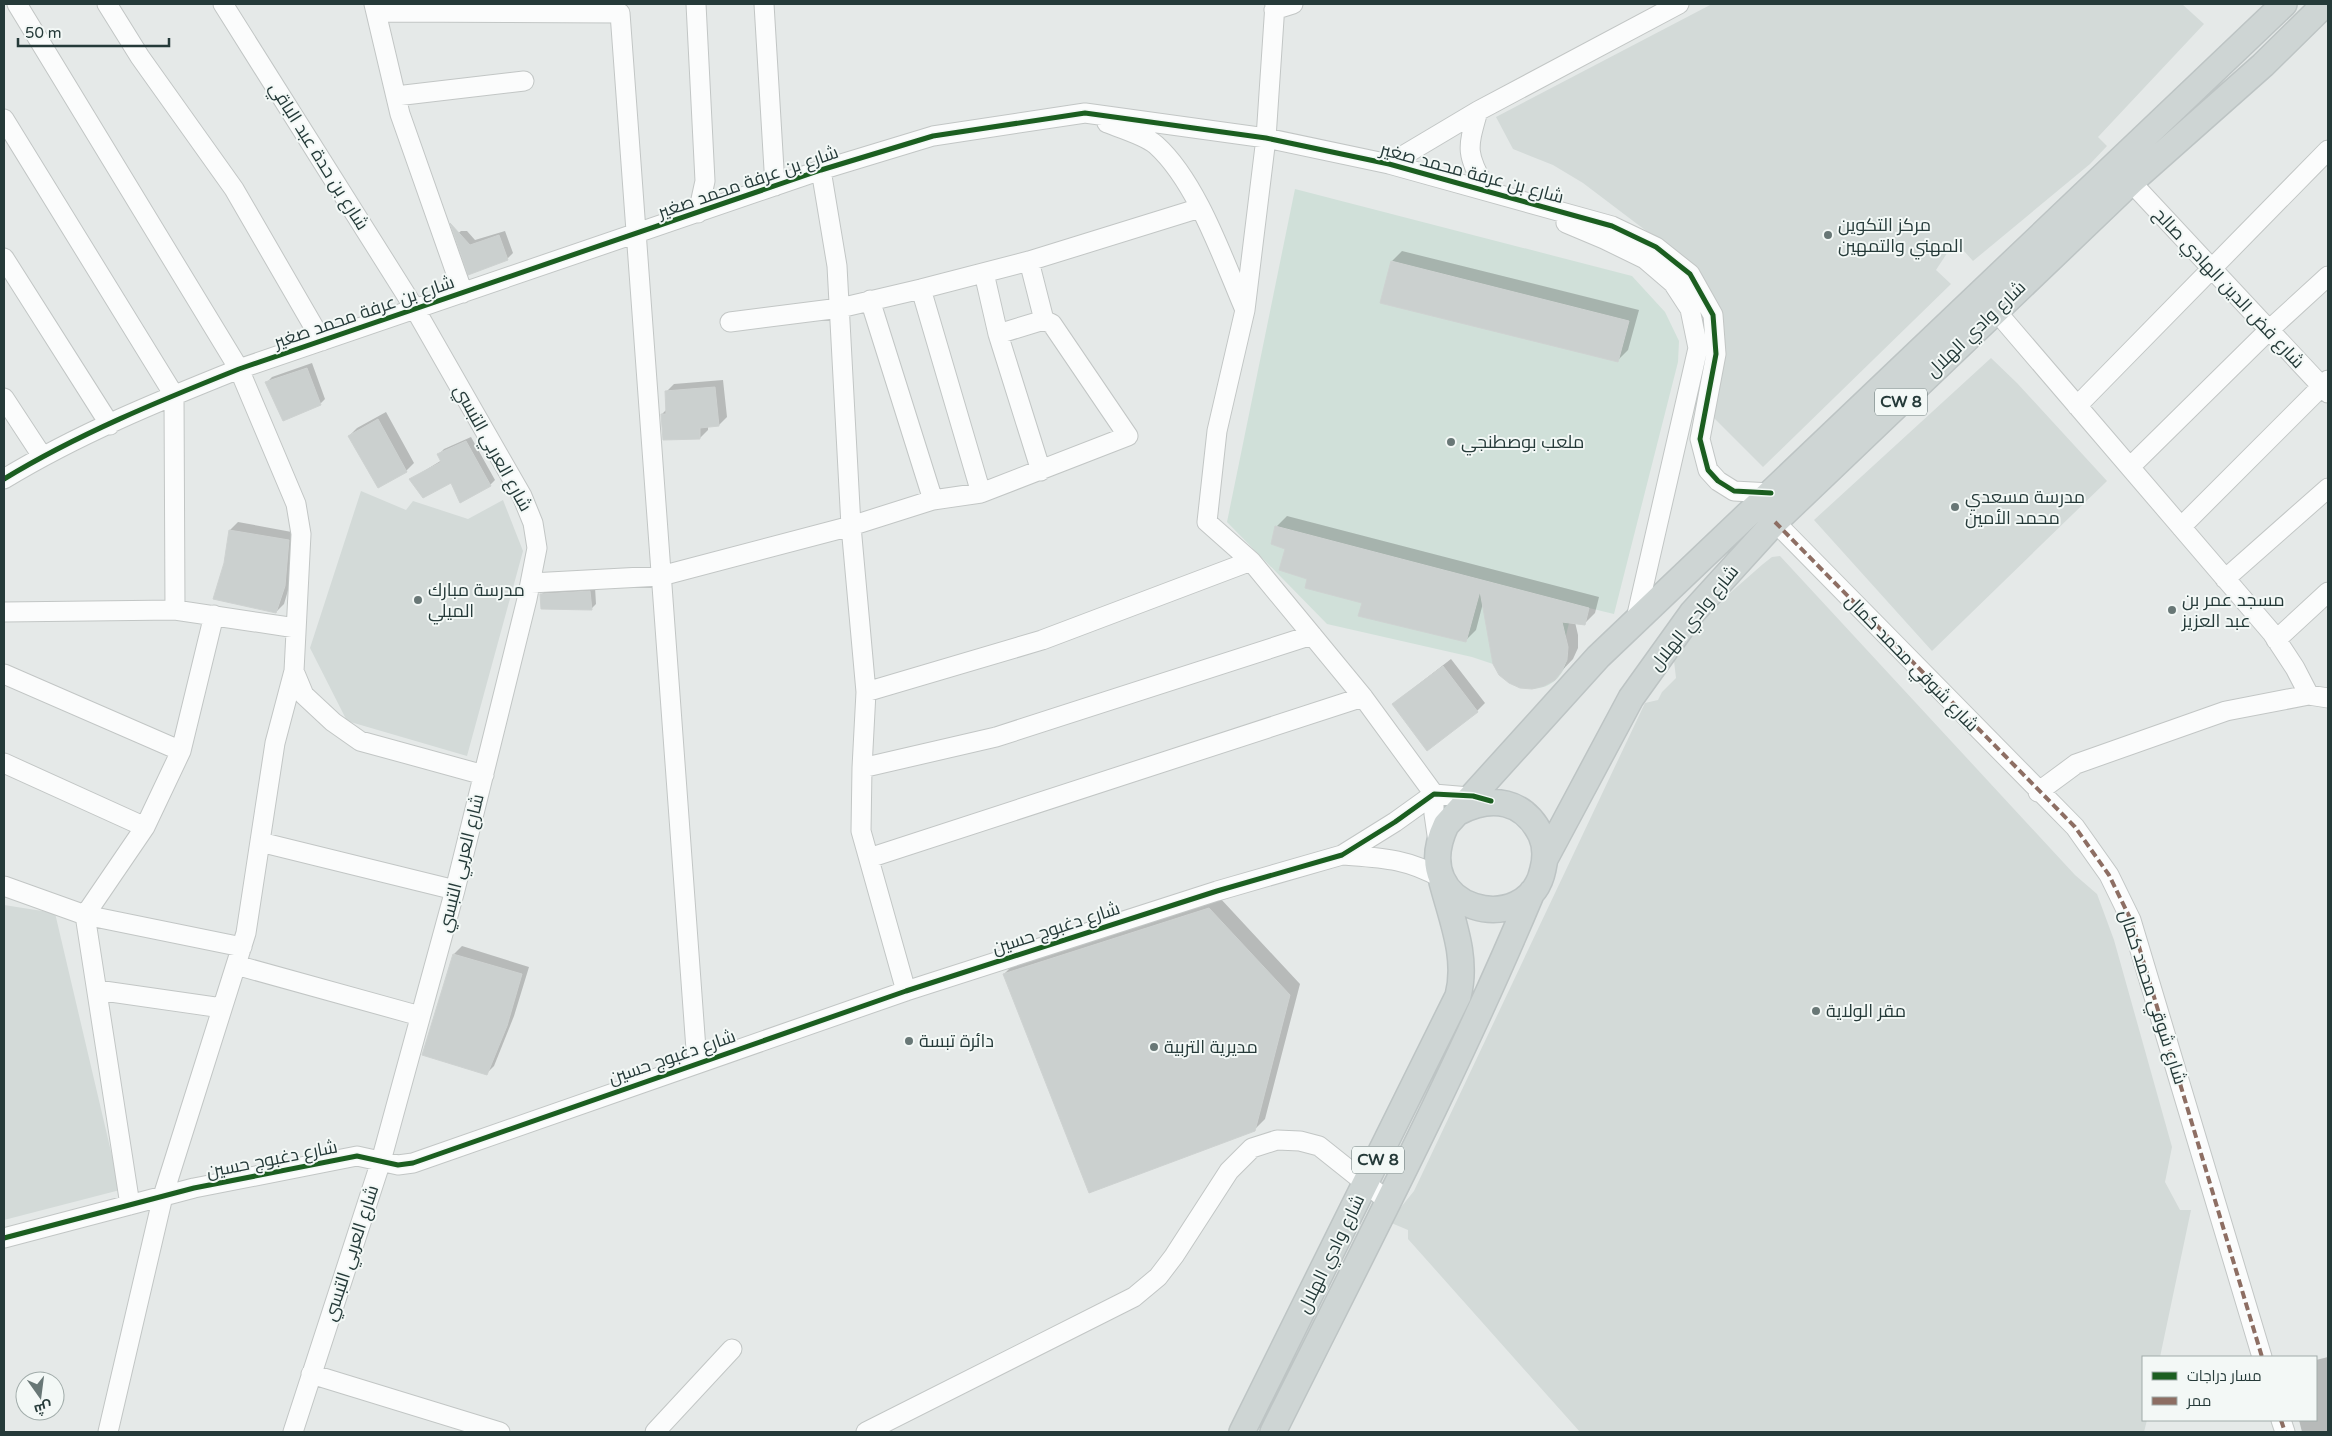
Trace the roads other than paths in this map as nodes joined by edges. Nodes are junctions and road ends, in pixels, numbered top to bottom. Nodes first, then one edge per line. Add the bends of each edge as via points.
1 (17, 4) edge
2 (107, 4) edge
3 (223, 4) edge
4 (696, 4) edge
5 (764, 4) edge
6 (1293, 4) edge
7 (1679, 4) edge
8 (2284, 4) edge
9 (2325, 4) edge
10 (1275, 7) edge
11 (375, 8) edge
12 (524, 81) dead end
13 (396, 96) junction
14 (1478, 112) junction
15 (1086, 113) junction
16 (4, 119) edge
17 (1266, 138) junction
18 (2328, 150) edge
19 (1389, 164) junction
20 (821, 170) junction
21 (2131, 182) junction
22 (775, 186) junction
23 (1486, 190) junction
24 (1200, 208) junction
25 (698, 213) junction
26 (636, 235) junction
27 (4, 258) edge
28 (1029, 261) junction
29 (2212, 270) junction
30 (984, 273) junction
31 (2328, 276) edge
32 (921, 289) junction
33 (463, 293) junction
34 (870, 300) junction
35 (840, 308) junction
36 (415, 309) junction
37 (1245, 310) junction
38 (1996, 311) junction
39 (1044, 320) junction
40 (730, 322) dead end
41 (2269, 330) junction
42 (998, 334) junction
43 (322, 340) junction
44 (239, 369) junction
45 (2326, 386) edge
46 (174, 395) junction
47 (4, 398) edge
48 (2077, 406) junction
49 (110, 425) junction
50 (42, 456) junction
51 (2130, 467) junction
52 (1041, 471) junction
53 (4, 479) edge
54 (2328, 488) edge
55 (981, 492) junction
56 (1772, 493) junction
57 (933, 500) junction
58 (1774, 522) junction
59 (851, 526) junction
60 (2181, 527) junction
61 (1251, 561) junction
62 (661, 576) junction
63 (2225, 579) junction
64 (530, 583) junction
65 (2328, 592) edge
66 (174, 610) junction
67 (4, 612) edge
68 (214, 615) junction
69 (1635, 623) junction
70 (296, 628) junction
71 (1312, 635) junction
72 (2276, 640) junction
73 (294, 671) junction
74 (4, 674) edge
75 (866, 692) junction
76 (2309, 695) junction
77 (1363, 697) junction
78 (2328, 698) edge
79 (181, 751) junction
80 (4, 762) edge
81 (862, 768) junction
82 (484, 775) junction
83 (2038, 792) junction
84 (1434, 794) junction
85 (1474, 803) junction
86 (145, 827) junction
87 (260, 842) junction
88 (1438, 842) junction
89 (1342, 855) junction
90 (1546, 857) junction
91 (869, 858) junction
92 (1441, 878) junction
93 (4, 886) edge
94 (455, 890) junction
95 (1532, 892) junction
96 (85, 915) junction
97 (242, 947) junction
98 (236, 965) junction
99 (97, 990) junction
100 (906, 991) junction
101 (222, 1008) junction
102 (420, 1016) junction
103 (697, 1062) junction
104 (381, 1161) junction
105 (1366, 1183) junction
106 (163, 1196) junction
107 (1388, 1201) junction
108 (130, 1205) junction
109 (4, 1238) edge
110 (732, 1349) dead end
111 (2262, 1356) edge
112 (311, 1374) junction
113 (108, 1432) edge
114 (293, 1432) edge
115 (500, 1432) edge
116 (655, 1432) edge
117 (866, 1432) edge
118 (1242, 1432) edge
119 (1273, 1432) edge

1 - 44 street
2 - 43 street via 140,57 234,189
3 - 36 street, شارع بن حدة عبد الباقي
4 - 25 street via 705,181
5 - 22 street
6 - 10 street
7 - 14 street
8 - 56 main road, شارع وادي الهلال / CW 8
9 - 21 main road, شارع وادي الهلال / CW 8 via 2264,65
10 - 17 street
11 - 13 street
11 - 26 street via 620,13
12 - 13 street
13 - 33 street
14 - 19 street
14 - 23 street via 1469,143 1471,160
15 - 17 street, شارع بن عرفة محمد صغير
15 - 20 street, شارع بن عرفة محمد صغير via 934,136
15 - 24 street via 1155,144 1178,170
16 - 46 street
17 - 19 street, شارع بن عرفة محمد صغير
17 - 37 street
18 - 29 street
19 - 23 street, شارع بن عرفة محمد صغير
20 - 22 street, شارع بن عرفة محمد صغير
20 - 35 street via 837,266
21 - 29 street, شارع فض الدين الهادي صالح
21 - 38 main road, شارع وادي الهلال / CW 8
22 - 25 street, شارع بن عرفة محمد صغير
23 - 56 street, شارع بن عرفة محمد صغير via 1612,226 1656,248 1690,274 1714,315 1716,354 1700,439 1708,470 1718,482 1734,492
23 - 69 street, شارع بن عرفة محمد صغير via 1645,259 1673,283 1690,309 1698,348
24 - 28 street
24 - 37 street
25 - 26 street, شارع بن عرفة محمد صغير
26 - 33 street, شارع بن عرفة محمد صغير
26 - 62 street
27 - 49 street
28 - 30 street
28 - 39 street
29 - 41 street, شارع فض الدين الهادي صالح
29 - 48 street
30 - 32 street
30 - 42 street
31 - 41 street
32 - 34 street
32 - 55 street
33 - 36 street, شارع بن عرفة محمد صغير
34 - 35 street
34 - 57 street
35 - 40 street
35 - 59 street
36 - 43 street, شارع بن عرفة محمد صغير
36 - 64 street, شارع العربي التبسي via 522,496 533,523 537,548
37 - 61 street via 1217,431 1207,522
38 - 48 street
38 - 58 main road, شارع وادي الهلال / CW 8
39 - 42 street
39 - 52 street via 1052,324 1128,436
41 - 45 street, شارع فض الدين الهادي صالح
41 - 51 street
42 - 52 street
43 - 44 street, شارع بن عرفة محمد صغير
44 - 46 street, شارع بن عرفة محمد صغير
44 - 70 street via 296,504 300,534
45 - 60 street
46 - 49 street, شارع بن عرفة محمد صغير
46 - 66 street
47 - 50 street
48 - 51 street
49 - 50 street, شارع بن عرفة محمد صغير
50 - 53 street, شارع بن عرفة محمد صغير
51 - 60 street
52 - 55 street
54 - 63 street
55 - 57 street
56 - 69 main road, شارع وادي الهلال / CW 8
57 - 59 street
58 - 83 street, شارع شوقي محمد كمال
58 - 90 main road, شارع وادي الهلال / CW 8 via 1692,614 1631,698
59 - 62 street
59 - 75 street
60 - 63 street
61 - 71 street
61 - 75 street via 1042,640
62 - 64 street
62 - 103 street
63 - 72 street
64 - 82 street, شارع العربي التبسي
65 - 72 street
66 - 67 street
66 - 68 street
68 - 70 street
68 - 79 street
69 - 85 main road, شارع وادي الهلال / CW 8 via 1598,657
70 - 73 street
71 - 77 street
71 - 81 street via 996,737
72 - 76 street
73 - 82 street via 304,695 360,741
73 - 87 street via 275,743
74 - 79 street
75 - 81 street
76 - 78 street
76 - 83 street via 2226,711 2162,732 2076,764
77 - 84 street
77 - 91 street
79 - 86 street
80 - 86 street
81 - 91 street via 861,831
82 - 94 street, شارع العربي التبسي
83 - 111 street, شارع شوقي محمد كمال via 2075,827 2109,875 2131,920
84 - 85 street
84 - 88 street
84 - 89 street
85 - 88 main road via 1446,825
85 - 90 main road via 1508,804 1524,812 1536,824 1544,840
86 - 96 street
87 - 94 street
87 - 97 street
88 - 92 main road
89 - 92 street via 1418,865
89 - 100 street, شارع دغبوج حسين via 1217,891
90 - 95 main road via 1542,875
91 - 100 street
92 - 95 main road via 1451,893 1466,904 1483,910 1501,909 1518,903
92 - 105 main road, شارع وادي الهلال / CW 8 via 1462,966 1458,996
93 - 96 street
94 - 102 street, شارع العربي التبسي
95 - 107 main road, شارع وادي الهلال / CW 8 via 1495,982
96 - 97 street
96 - 99 street
97 - 98 street
98 - 101 street
98 - 102 street
99 - 101 street
99 - 108 street
100 - 103 street, شارع دغبوج حسين
101 - 106 street
102 - 104 street, شارع العربي التبسي
103 - 104 street, شارع دغبوج حسين via 414,1163 398,1165
104 - 106 street, شارع دغبوج حسين via 357,1156
104 - 112 street, شارع العربي التبسي
105 - 107 street
105 - 117 street via 1319,1146 1277,1140 1252,1148 1229,1171 1158,1277 1134,1297
105 - 118 main road, شارع وادي الهلال / CW 8
106 - 108 street, شارع دغبوج حسين
106 - 113 street
107 - 119 main road, شارع وادي الهلال / CW 8
108 - 109 street, شارع دغبوج حسين
110 - 116 street
112 - 114 street, شارع العربي التبسي
112 - 115 street

